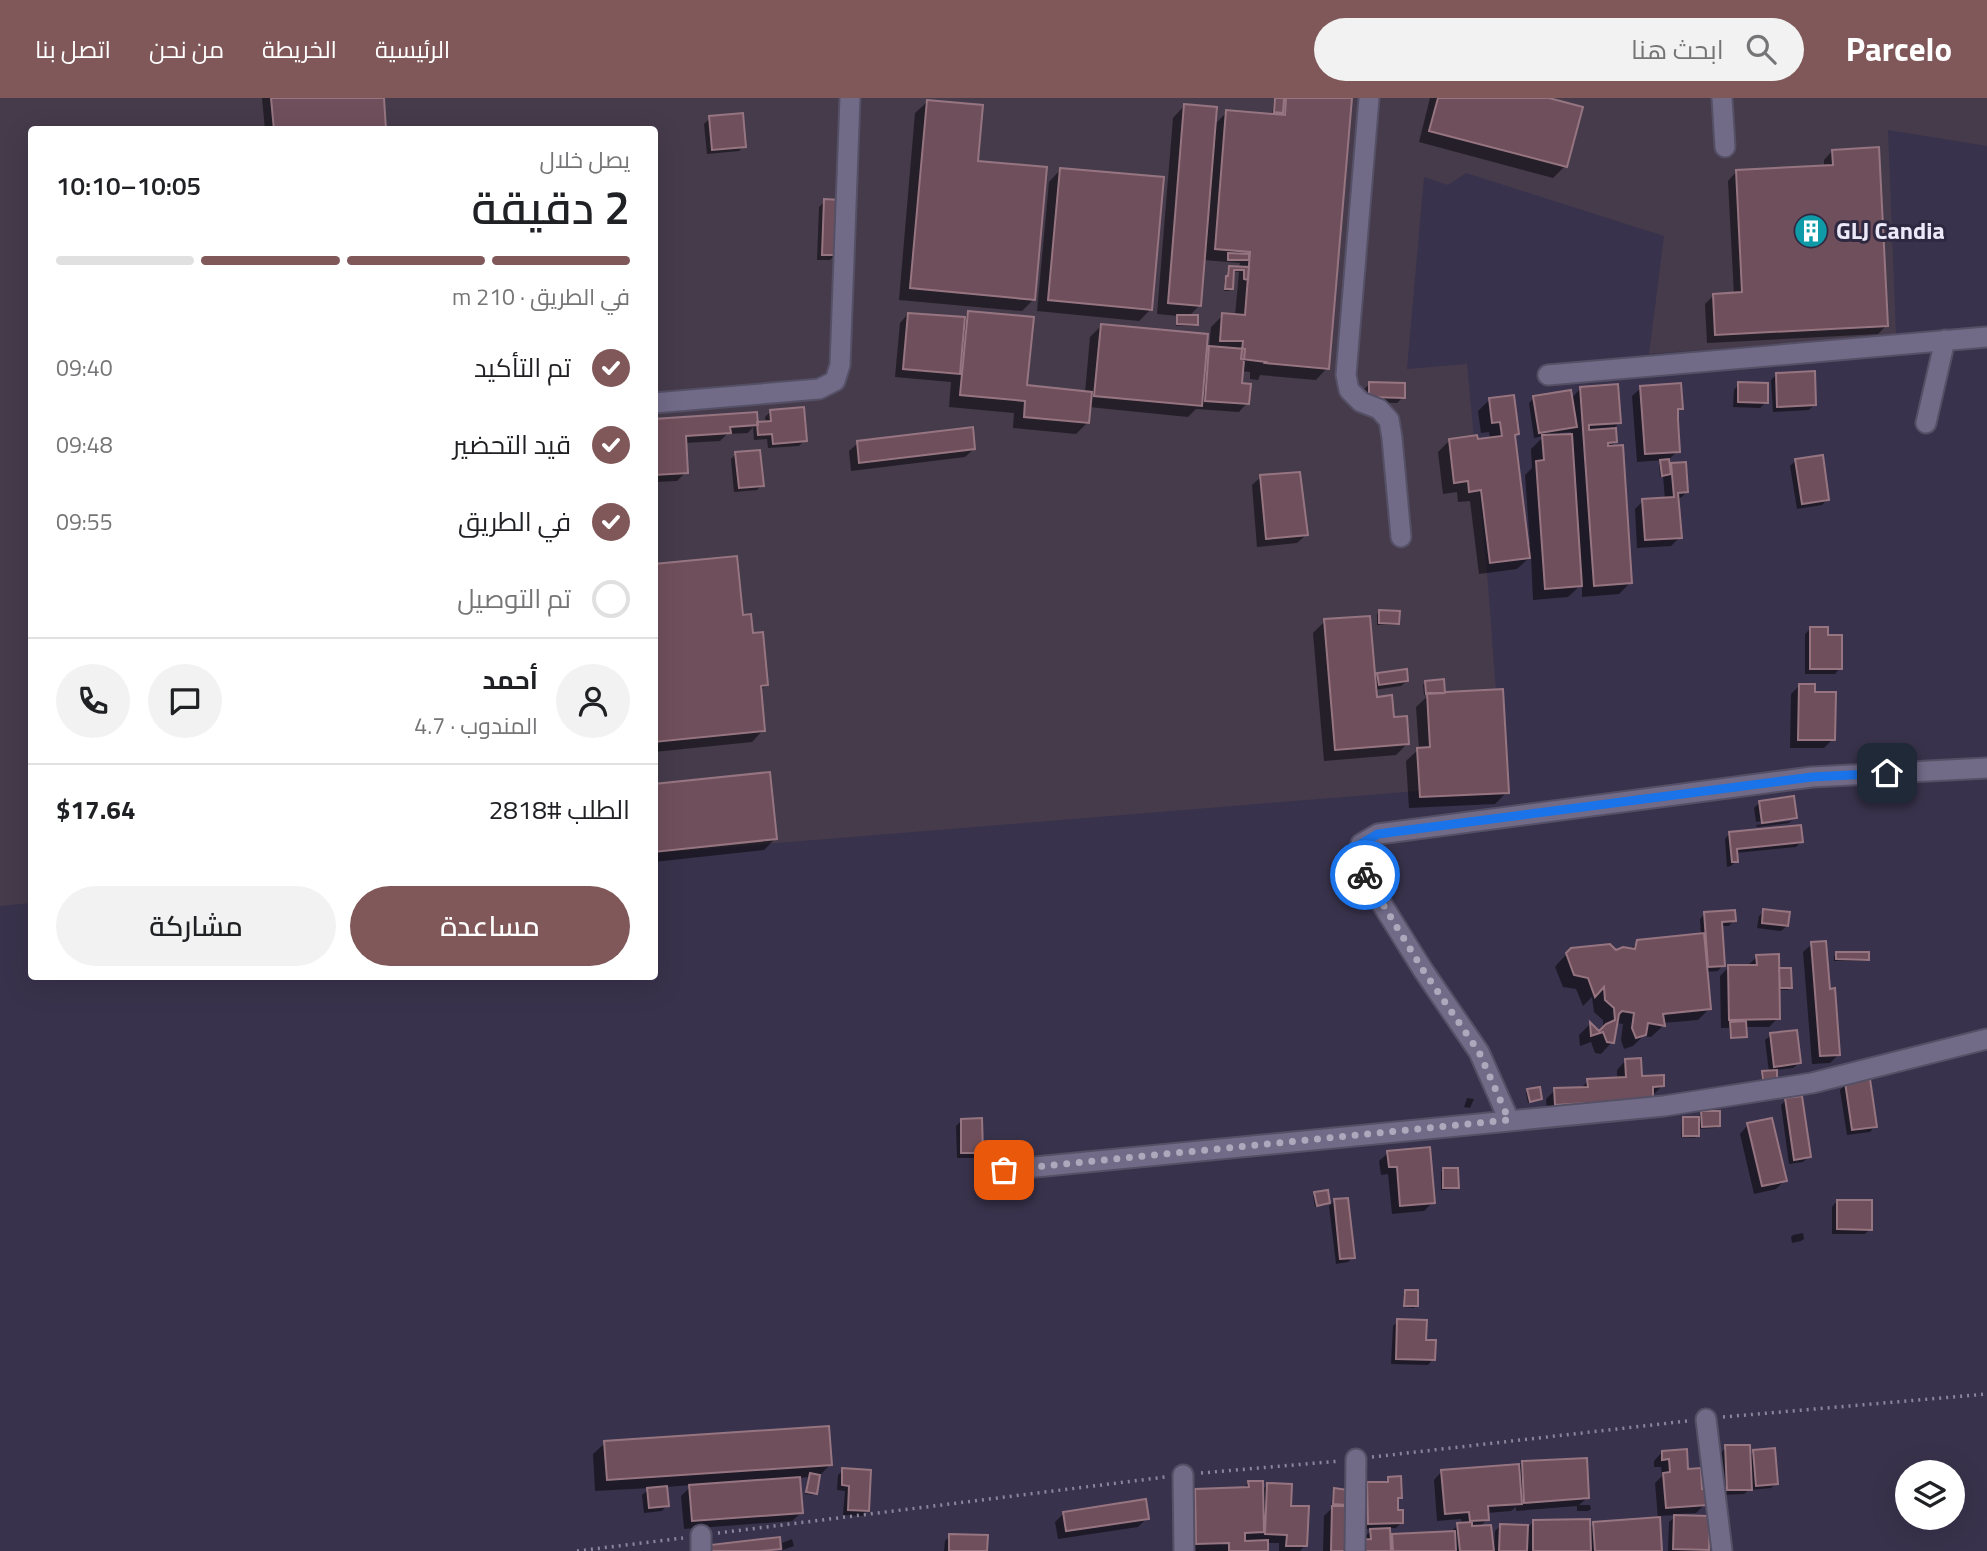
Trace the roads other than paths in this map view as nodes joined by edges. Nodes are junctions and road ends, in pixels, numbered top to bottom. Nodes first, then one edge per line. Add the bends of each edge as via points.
1 (850, 98) edge
2 (1369, 98) edge
3 (1723, 98) edge
4 (1725, 147) dead end
5 (1987, 337) edge
6 (1945, 340) junction
7 (1548, 375) dead end
8 (658, 403) edge
9 (1926, 423) dead end
10 (1401, 537) dead end
11 (1987, 768) edge
12 (1987, 1038) edge
13 (1509, 1120) junction
14 (1004, 1170) dead end
15 (1706, 1419) road end
16 (1356, 1459) road end
17 (1183, 1475) road end
18 (1184, 1551) edge
19 (1355, 1551) edge
20 (1722, 1551) edge

1 - 8 street via 840,365 835,381 819,389
2 - 10 street via 1346,375 1349,390 1389,421
3 - 4 street
5 - 6 street
6 - 7 street
6 - 9 street
11 - 13 street via 1812,777 1378,834 1361,844 1358,860 1367,880 1479,1052
12 - 13 street via 1812,1083 1664,1105
13 - 14 street
15 - 20 street
16 - 19 street
17 - 18 street

